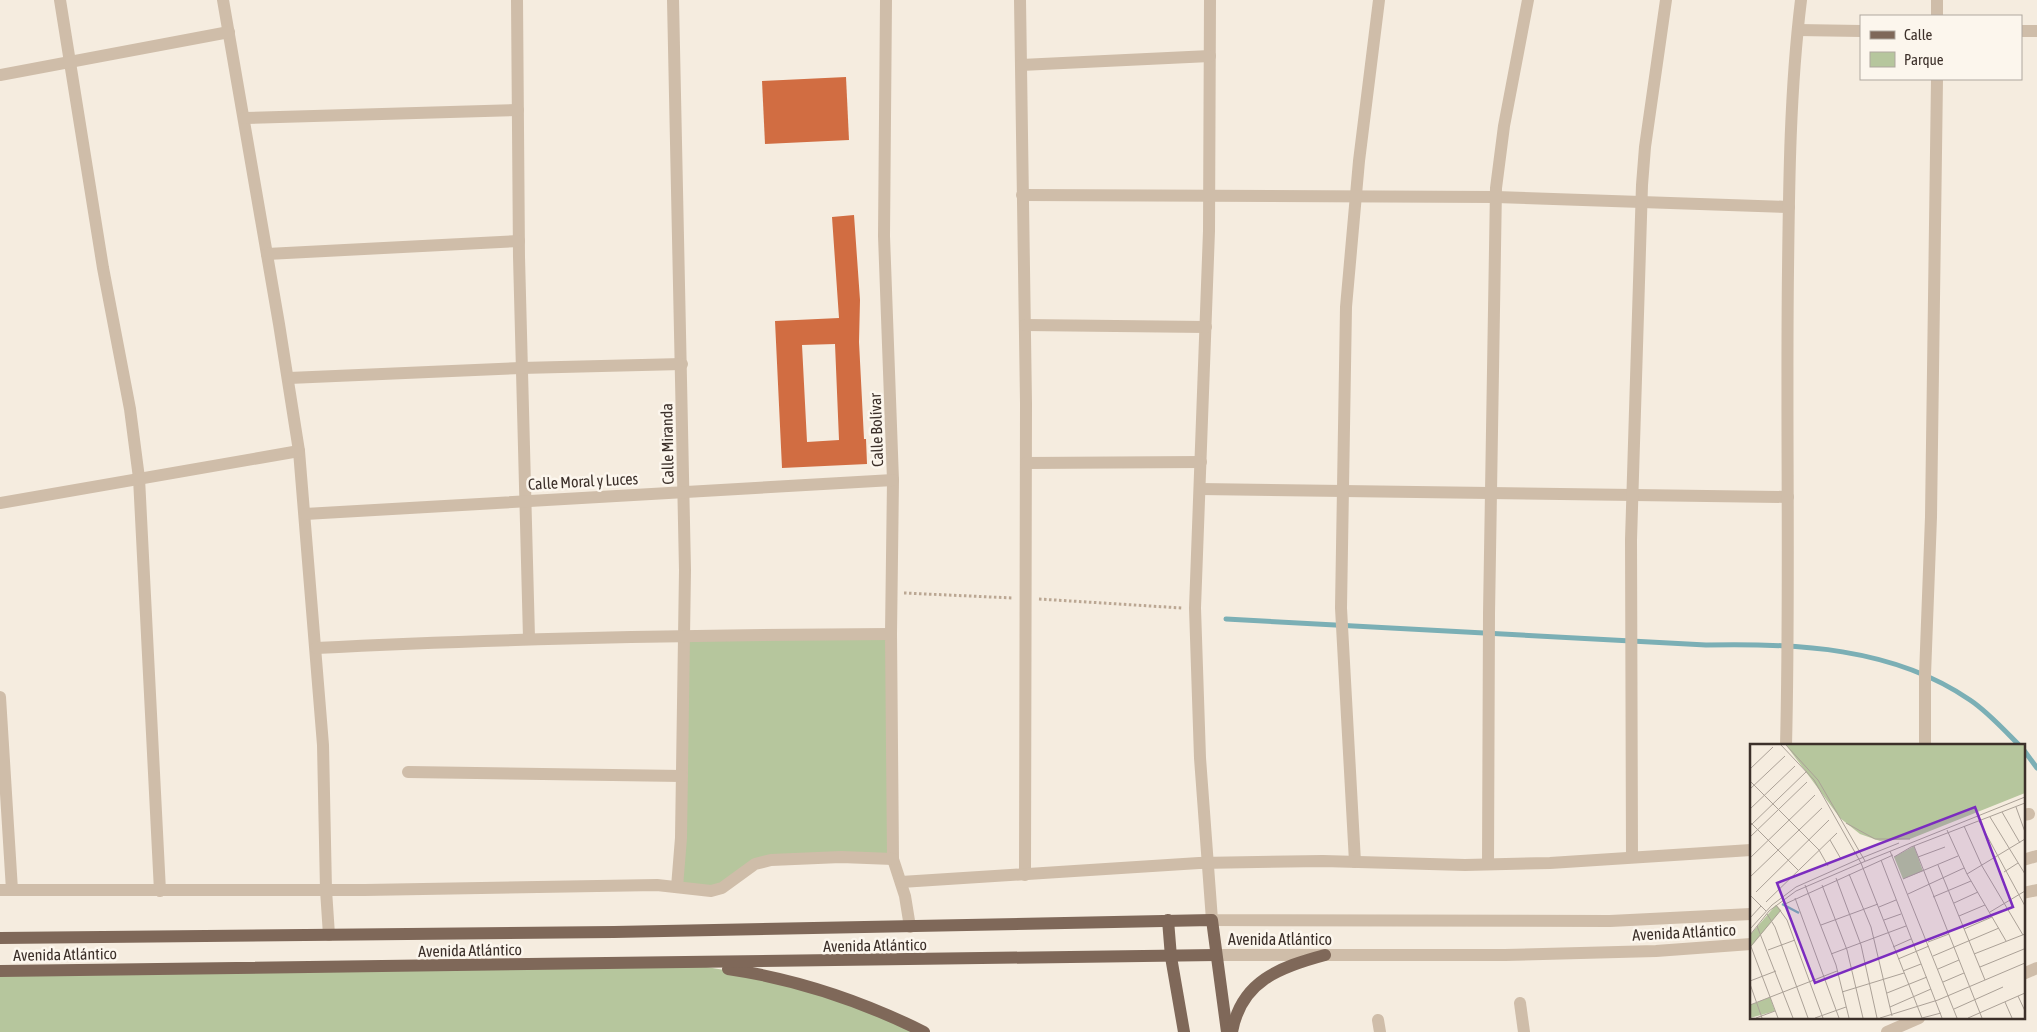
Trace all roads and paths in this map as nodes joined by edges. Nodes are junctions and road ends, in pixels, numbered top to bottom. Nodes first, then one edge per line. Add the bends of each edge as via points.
1 (60, 0) edge
2 (223, 0) edge
3 (517, 0) edge
4 (673, 0) edge
5 (886, 0) edge
6 (1020, 0) edge
7 (1210, 0) edge
8 (1378, 0) edge
9 (1528, 0) edge
10 (1666, 0) edge
11 (1801, 0) edge
12 (1937, 0) edge
13 (1937, 15) edge
14 (1798, 30) junction
15 (1860, 31) edge
16 (2022, 31) edge
17 (2037, 31) edge
18 (229, 32) junction
19 (1210, 56) junction
20 (70, 63) junction
21 (1021, 65) junction
22 (0, 75) edge
23 (1937, 80) edge
24 (518, 110) junction
25 (244, 118) junction
26 (1022, 195) junction
27 (1356, 195) junction
28 (1209, 196) junction
29 (1496, 197) junction
30 (1642, 200) junction
31 (1789, 207) junction
32 (519, 241) junction
33 (267, 254) junction
34 (1025, 325) junction
35 (1206, 327) junction
36 (682, 364) junction
37 (521, 368) junction
38 (289, 378) junction
39 (299, 451) junction
40 (1201, 462) junction
41 (1026, 464) junction
42 (139, 478) junction
43 (893, 480) junction
44 (1200, 489) junction
45 (1343, 491) junction
46 (684, 493) junction
47 (1491, 494) junction
48 (1632, 494) junction
49 (1788, 497) junction
50 (524, 500) junction
51 (0, 503) edge
52 (305, 514) junction
53 (892, 593) junction
54 (1026, 598) junction
55 (1196, 608) junction
56 (891, 634) junction
57 (684, 635) junction
58 (528, 638) junction
59 (316, 648) junction
60 (0, 697) edge
61 (1786, 744) edge
62 (1925, 744) edge
63 (408, 772) dead end
64 (682, 776) junction
65 (1750, 850) edge
66 (2037, 856) edge
67 (1632, 857) junction
68 (893, 858) junction
69 (2024, 860) edge
70 (1354, 862) junction
71 (1206, 863) junction
72 (1488, 864) junction
73 (1025, 876) junction
74 (901, 882) junction
75 (678, 887) junction
76 (6, 890) edge
77 (160, 890) junction
78 (326, 890) junction
79 (2037, 890) edge
80 (2024, 893) edge
81 (1750, 914) edge
82 (1168, 920) junction
83 (1212, 920) junction
84 (910, 927) junction
85 (329, 935) junction
86 (0, 938) edge
87 (1750, 944) edge
88 (1325, 955) junction
89 (1216, 956) junction
90 (1172, 957) junction
91 (688, 964) junction
92 (2037, 968) edge
93 (0, 971) edge
94 (2024, 974) edge
95 (1520, 1003) dead end
96 (1914, 1020) edge
97 (924, 1032) edge
98 (1184, 1032) edge
99 (1227, 1032) edge
100 (1232, 1032) edge
101 (1524, 1032) edge
102 (1887, 1032) edge

1 - 20 street
2 - 18 street
3 - 24 street
4 - 36 street, Calle Miranda
5 - 43 street, Calle Bolívar via 884,236
6 - 21 street
7 - 19 street
8 - 27 street
9 - 29 street via 1498,160
10 - 30 street via 1645,147
11 - 14 street
12 - 13 street
14 - 15 street
14 - 31 street via 1792,87
16 - 17 street
18 - 20 street
18 - 25 street
19 - 21 street
19 - 28 street
20 - 22 street
20 - 42 street
21 - 26 street
23 - 62 street via 1932,516
24 - 25 street
24 - 32 street
25 - 33 street
26 - 28 street
26 - 34 street
27 - 28 street
27 - 29 street
27 - 45 street via 1346,307
28 - 35 street
29 - 30 street
29 - 47 street
30 - 31 street
30 - 48 street
31 - 49 street
32 - 33 street
32 - 37 street
33 - 38 street
34 - 35 street
34 - 41 street
35 - 40 street
36 - 37 street
36 - 46 street, Calle Miranda
37 - 38 street
37 - 50 street
38 - 39 street
39 - 42 street
39 - 52 street
40 - 41 street
40 - 44 street
41 - 54 street
42 - 51 street
42 - 77 street
43 - 46 street, Calle Moral y Luces
43 - 53 street, Calle Bolívar
44 - 45 street
44 - 55 street
45 - 47 street
45 - 70 street via 1342,642
46 - 50 street, Calle Moral y Luces
46 - 57 street, Calle Miranda
47 - 48 street
47 - 72 street
48 - 49 street
48 - 67 street
49 - 61 street
50 - 52 street, Calle Moral y Luces
50 - 58 street
52 - 59 street
53 - 54 path
53 - 56 street, Calle Bolívar
54 - 55 path
54 - 73 street
55 - 71 street
56 - 57 street
56 - 68 street, Calle Bolívar
57 - 58 street
57 - 64 street, Calle Miranda
58 - 59 street
59 - 78 street via 323,745
60 - 76 street
63 - 64 street
64 - 75 street, Calle Miranda
65 - 67 street
66 - 69 street
67 - 72 street
68 - 74 street, Calle Bolívar
68 - 75 street via 771,860 755,864 722,888 711,891
70 - 71 street
70 - 72 street
71 - 73 street
71 - 83 street
73 - 74 street
74 - 84 street, Calle Bolívar
75 - 78 street
76 - 77 street
77 - 78 street
78 - 85 street
79 - 80 street
81 - 83 street, Avenida Atlántico via 1610,921
82 - 83 main road, Avenida Atlántico
82 - 84 main road, Avenida Atlántico
82 - 90 main road
83 - 89 main road
84 - 85 main road, Avenida Atlántico
85 - 86 main road, Avenida Atlántico
87 - 88 street, Avenida Atlántico via 1628,952
88 - 89 street, Avenida Atlántico
88 - 100 main road via 1291,964 1262,980 1240,1007
89 - 90 main road, Avenida Atlántico
89 - 99 main road
90 - 91 main road, Avenida Atlántico
90 - 98 main road
91 - 93 main road, Avenida Atlántico
91 - 97 main road via 785,980 829,992 874,1008
92 - 94 street
95 - 101 street
96 - 102 street

